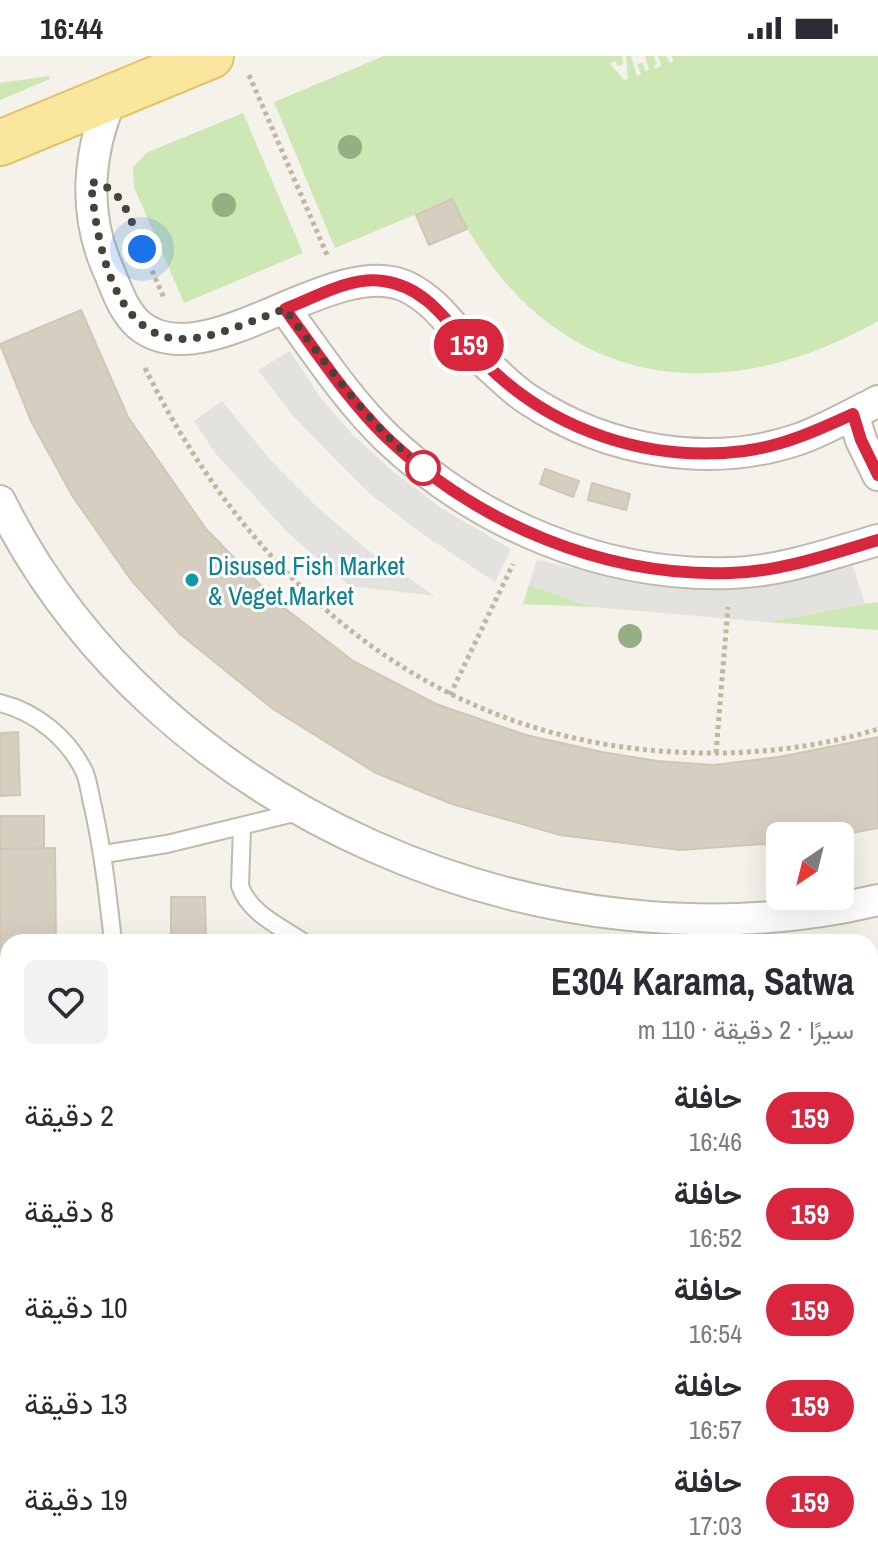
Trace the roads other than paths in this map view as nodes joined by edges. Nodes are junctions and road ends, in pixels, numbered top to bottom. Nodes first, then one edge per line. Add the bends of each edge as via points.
1 (229, 63) edge
2 (112, 97) junction
3 (0, 143) edge
4 (285, 309) junction
5 (865, 408) edge
6 (878, 475) edge
7 (0, 501) edge
8 (878, 540) edge
9 (0, 703) edge
10 (302, 811) junction
11 (242, 827) junction
12 (104, 854) junction
13 (878, 900) edge
14 (112, 934) edge
15 (291, 934) edge

1 - 2 main road
2 - 3 main road
2 - 4 street via 102,119 91,182 103,256 122,303 140,325 187,339
4 - 5 street via 360,282 405,286 448,319 484,363 527,399 577,427 632,446 688,454 746,451 801,438
4 - 8 street via 386,437 448,487 528,534 649,568 731,573 815,559
5 - 6 street via 861,440
7 - 10 street via 62,602 132,683 213,753
9 - 12 lane via 43,723 67,745 85,773
10 - 11 lane
10 - 13 street via 447,876 589,909 655,917 760,917
11 - 12 lane
11 - 15 lane via 243,895
12 - 14 lane

